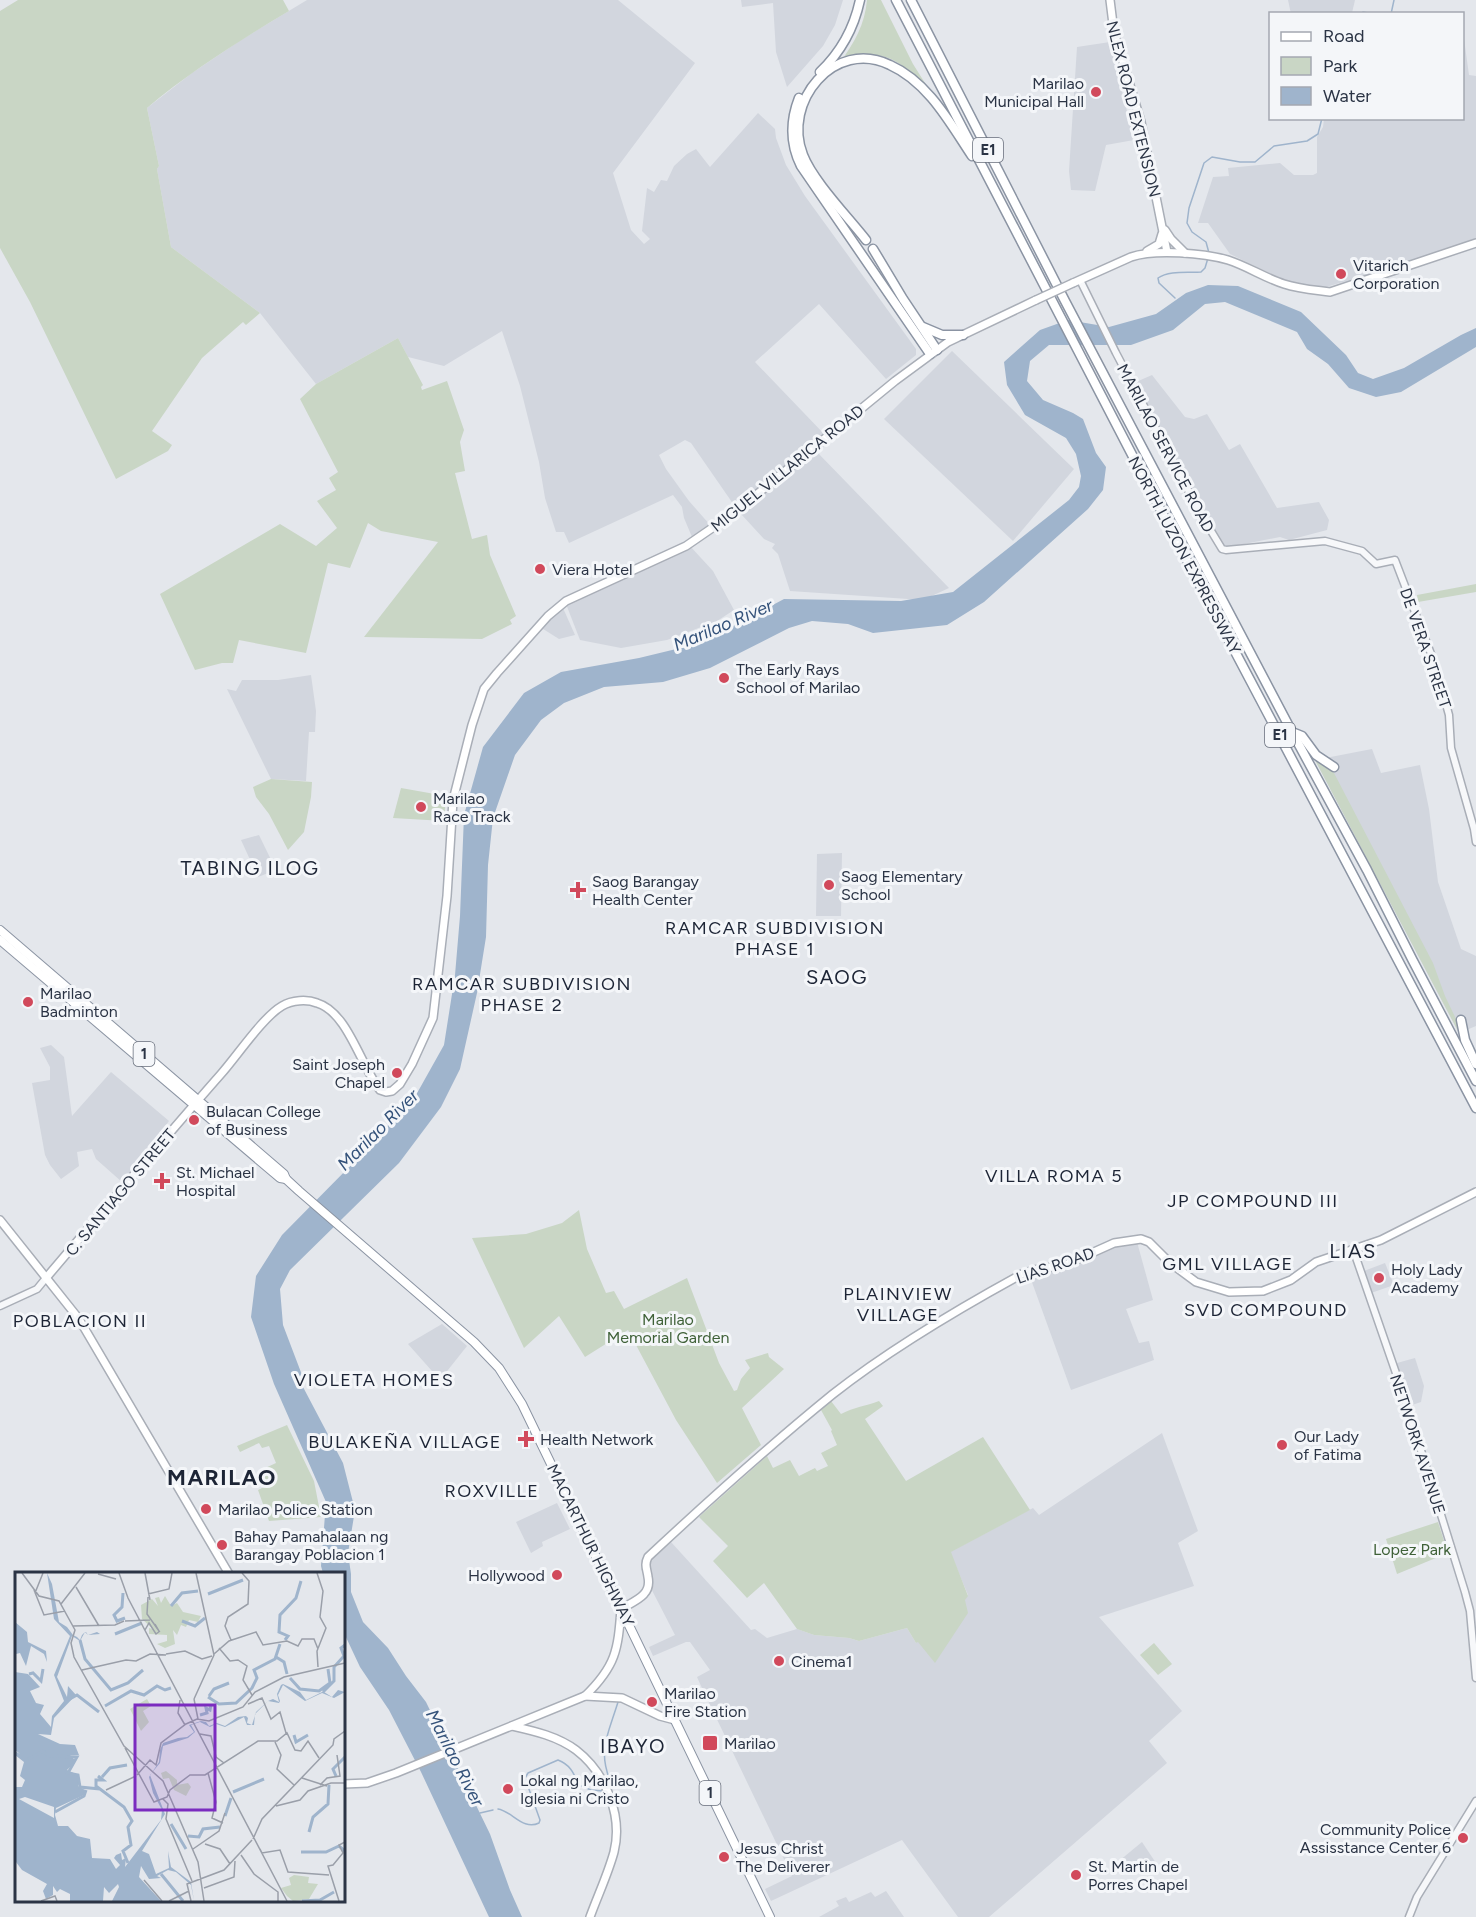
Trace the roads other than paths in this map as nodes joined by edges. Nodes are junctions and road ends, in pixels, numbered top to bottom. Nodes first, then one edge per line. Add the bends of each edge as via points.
1 (860, 0) edge
2 (896, 0) edge
3 (911, 0) edge
4 (1110, 0) edge
5 (995, 192) junction
6 (1162, 225) junction
7 (866, 240) dead end
8 (1476, 243) edge
9 (873, 249) dead end
10 (1167, 252) junction
11 (1185, 253) junction
12 (1140, 254) junction
13 (1077, 281) junction
14 (920, 325) junction
15 (963, 335) junction
16 (933, 352) junction
17 (1395, 560) joint
18 (1292, 732) junction
19 (1334, 767) dead end
20 (1476, 842) edge
21 (0, 930) edge
22 (0, 940) edge
23 (1461, 1020) dead end
24 (1476, 1064) edge
25 (1476, 1081) edge
26 (195, 1102) junction
27 (1476, 1108) edge
28 (1476, 1192) edge
29 (0, 1220) edge
30 (1353, 1249) junction
31 (46, 1278) junction
32 (0, 1306) edge
33 (228, 1572) edge
34 (621, 1609) junction
35 (1476, 1678) edge
36 (585, 1696) junction
37 (675, 1720) junction
38 (511, 1726) junction
39 (345, 1784) edge
40 (1476, 1801) edge
41 (590, 1917) edge
42 (770, 1917) edge
43 (1409, 1917) edge

1 - 16 highway via 839,51 801,95 794,117 794,149 810,182
2 - 5 highway, NORTH LUZON EXPRESSWAY / E1
3 - 18 highway, NORTH LUZON EXPRESSWAY / E1
4 - 6 main road, NLEX ROAD EXTENSION via 1114,32 1141,122
5 - 7 highway via 946,118 910,77 880,61 843,63 825,74 808,92 800,114 800,142 804,158 816,177
5 - 27 highway, NORTH LUZON EXPRESSWAY / E1
6 - 10 main road, NLEX ROAD EXTENSION
6 - 11 main road
6 - 12 main road via 1159,244
8 - 11 main road, MIGUEL VILLARICA ROAD via 1330,291 1283,284 1228,260
9 - 14 highway
10 - 11 main road, MIGUEL VILLARICA ROAD
10 - 12 main road, MIGUEL VILLARICA ROAD
12 - 13 main road, MIGUEL VILLARICA ROAD
13 - 15 main road, MIGUEL VILLARICA ROAD, bridge
13 - 17 street, MARILAO SERVICE ROAD via 1222,549 1325,541 1362,551 1376,564
14 - 15 highway via 942,335
14 - 16 highway
15 - 16 main road, MIGUEL VILLARICA ROAD
16 - 26 main road, MIGUEL VILLARICA ROAD via 726,519 686,546 566,601 484,689 453,800 433,1018 412,1064 393,1090 383,1091 377,1086 360,1052 329,1008 301,1001 275,1011
17 - 20 street, DE VERA STREET via 1441,686 1449,716 1451,748
18 - 19 highway via 1302,736 1316,755
18 - 25 highway, NORTH LUZON EXPRESSWAY / E1
21 - 26 highway, MACARTHUR HIGHWAY / 1
22 - 26 highway, MACARTHUR HIGHWAY / 1
23 - 24 highway
26 - 31 main road, C. SANTIAGO STREET
26 - 34 highway, MACARTHUR HIGHWAY / 1 via 284,1174 474,1342 508,1381
28 - 30 main road, LIAS ROAD via 1381,1240
29 - 31 main road
30 - 34 main road, LIAS ROAD via 1316,1262 1291,1280 1256,1292 1222,1291 1197,1282 1141,1239 1114,1243 1065,1265 1022,1274 887,1355 797,1424 648,1557 646,1592
30 - 35 street, NETWORK AVENUE via 1465,1592
31 - 32 street via 37,1289
31 - 33 main road via 79,1318
34 - 36 main road via 613,1661
34 - 37 highway, MACARTHUR HIGHWAY / 1
36 - 37 main road via 622,1698
36 - 38 main road
37 - 42 highway, MACARTHUR HIGHWAY / 1
38 - 39 main road via 367,1783
38 - 41 main road via 551,1737 576,1750 609,1793 616,1834 614,1851
40 - 43 street

